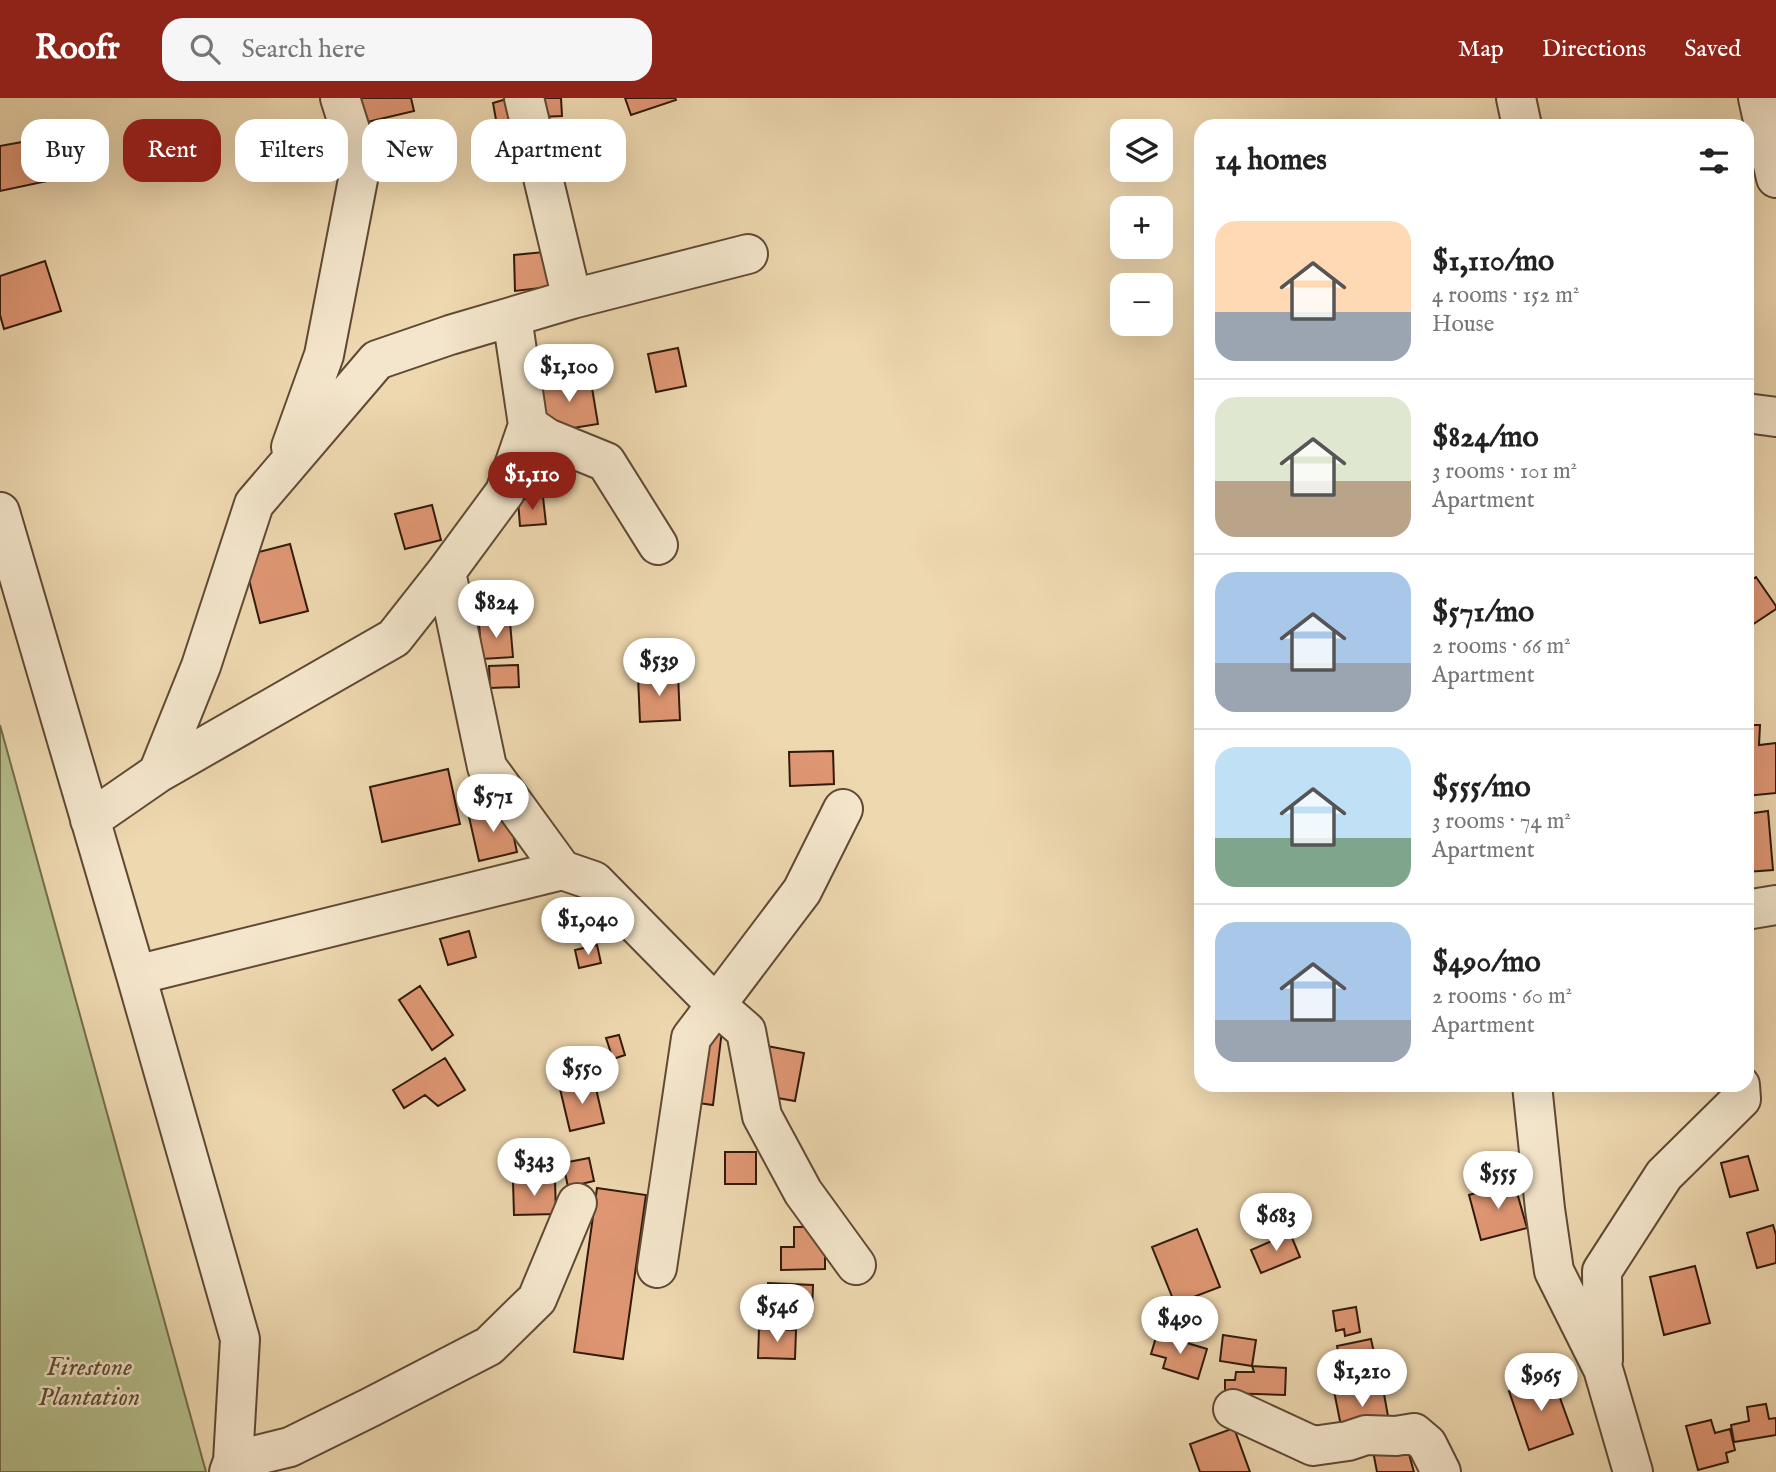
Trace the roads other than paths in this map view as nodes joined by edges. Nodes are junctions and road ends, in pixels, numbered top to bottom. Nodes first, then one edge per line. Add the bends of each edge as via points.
1 (340, 98) edge
2 (524, 98) edge
3 (1516, 98) edge
4 (1758, 98) edge
5 (1520, 119) edge
6 (1776, 178) edge
7 (748, 254) dead end
8 (572, 299) junction
9 (512, 317) junction
10 (1754, 413) edge
11 (1776, 417) edge
12 (528, 425) junction
13 (281, 471) junction
14 (0, 512) edge
15 (658, 545) dead end
16 (446, 572) junction
17 (158, 773) junction
18 (843, 809) dead end
19 (90, 820) junction
20 (562, 870) junction
21 (1776, 905) edge
22 (1754, 909) edge
23 (136, 975) junction
24 (715, 1004) junction
25 (1533, 1092) edge
26 (1740, 1092) edge
27 (577, 1203) dead end
28 (856, 1265) dead end
29 (657, 1268) dead end
30 (1603, 1369) junction
31 (1233, 1409) dead end
32 (231, 1466) edge
33 (1441, 1472) edge
34 (1633, 1472) edge

1 - 13 street via 361,164 324,355
2 - 8 street
3 - 5 street
4 - 6 street
7 - 8 street
8 - 9 street
9 - 12 street
9 - 13 street via 377,360
10 - 11 street
12 - 15 street via 547,438 606,462
12 - 16 street via 505,492
13 - 17 street via 254,504 201,666
14 - 19 street
16 - 17 street via 394,638
16 - 20 street via 487,767
17 - 19 street
18 - 24 street via 802,891
19 - 23 street
20 - 23 street
20 - 24 street via 594,881
21 - 22 street
23 - 32 street via 240,1339
24 - 28 street via 746,1031 762,1116 803,1192
24 - 29 street via 691,1038
25 - 30 street via 1554,1271
26 - 30 street via 1741,1099 1664,1175 1601,1271
27 - 32 street via 537,1299 489,1346 290,1447
30 - 34 street
31 - 33 street via 1313,1446 1366,1435 1414,1433 1427,1444

